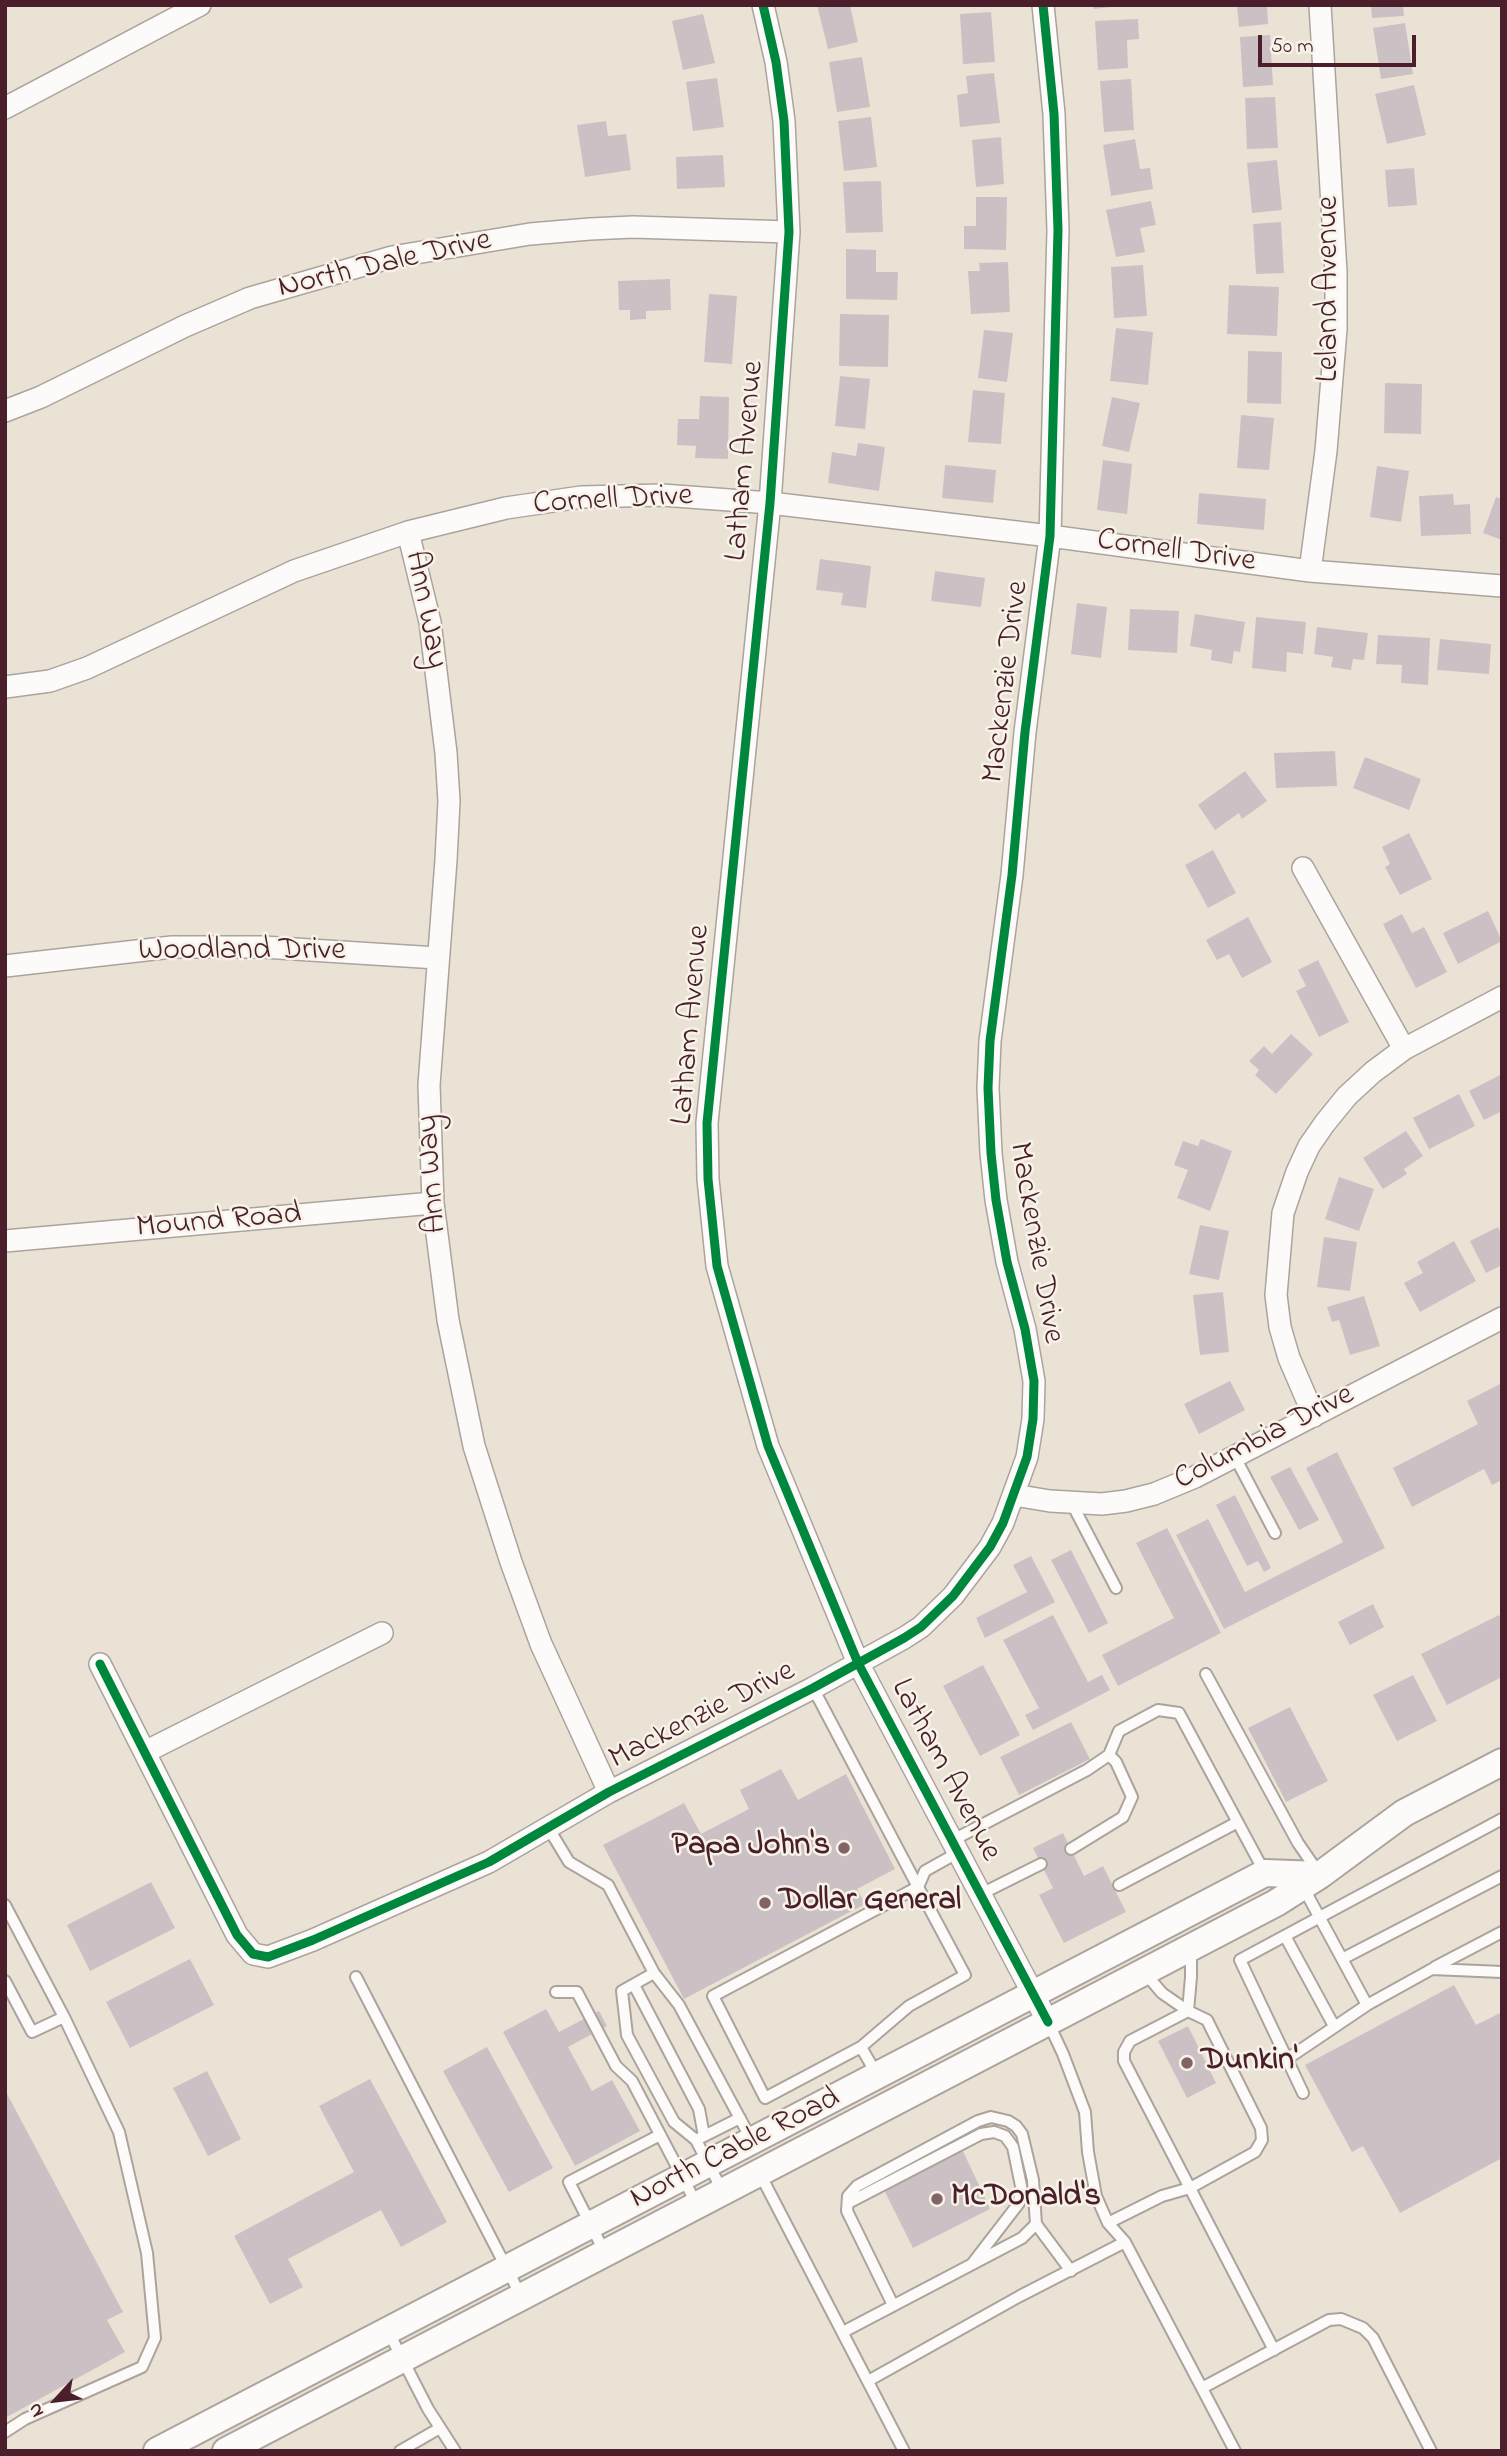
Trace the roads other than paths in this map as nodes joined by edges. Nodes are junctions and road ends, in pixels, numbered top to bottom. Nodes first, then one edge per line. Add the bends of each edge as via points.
1 (200, 5) edge
2 (763, 5) edge
3 (1043, 5) edge
4 (1320, 5) edge
5 (5, 108) edge
6 (789, 232) junction
7 (5, 411) edge
8 (770, 503) junction
9 (408, 532) junction
10 (1049, 536) junction
11 (1310, 571) junction
12 (1502, 586) edge
13 (5, 687) edge
14 (1303, 868) dead end
15 (437, 958) junction
16 (5, 965) edge
17 (1502, 998) edge
18 (1404, 1049) junction
19 (433, 1203) junction
20 (5, 1241) edge
21 (1502, 1318) edge
22 (1314, 1416) junction
23 (1235, 1457) junction
24 (1014, 1495) junction
25 (1071, 1502) junction
26 (1275, 1533) dead end
27 (1116, 1588) dead end
28 (382, 1633) dead end
29 (858, 1662) junction
30 (100, 1664) dead end
31 (1206, 1674) dead end
32 (813, 1688) junction
33 (145, 1752) junction
34 (1109, 1755) junction
35 (1502, 1762) edge
36 (609, 1793) junction
37 (1502, 1819) edge
38 (1236, 1822) junction
39 (549, 1829) junction
40 (956, 1846) junction
41 (1071, 1849) dead end
42 (1041, 1864) dead end
43 (1265, 1873) junction
44 (1502, 1875) edge
45 (1311, 1880) junction
46 (1119, 1885) dead end
47 (918, 1887) junction
48 (981, 1894) junction
49 (5, 1905) edge
50 (1319, 1916) junction
51 (1502, 1932) edge
52 (1285, 1936) junction
53 (1191, 1948) junction
54 (1342, 1959) junction
55 (1432, 1969) junction
56 (1502, 1972) edge
57 (654, 1973) junction
58 (1144, 1973) junction
59 (356, 1977) dead end
60 (5, 1981) edge
61 (634, 1984) junction
62 (556, 1992) dead end
63 (1034, 1993) junction
64 (1367, 2006) junction
65 (1188, 2011) junction
66 (64, 2017) junction
67 (1048, 2022) junction
68 (1334, 2026) junction
69 (861, 2047) junction
70 (1287, 2059) junction
71 (877, 2076) junction
72 (1303, 2092) dead end
73 (740, 2118) junction
74 (660, 2135) junction
75 (700, 2138) junction
76 (752, 2142) junction
77 (709, 2164) junction
78 (760, 2173) junction
79 (682, 2177) junction
80 (1189, 2188) junction
81 (723, 2192) junction
82 (848, 2203) junction
83 (698, 2205) junction
84 (1108, 2223) junction
85 (1037, 2224) junction
86 (591, 2225) junction
87 (1125, 2242) junction
88 (605, 2253) junction
89 (972, 2264) junction
90 (507, 2269) junction
91 (1071, 2270) junction
92 (522, 2296) junction
93 (893, 2305) junction
94 (388, 2330) junction
95 (843, 2332) junction
96 (1274, 2350) junction
97 (402, 2359) junction
98 (868, 2381) junction
99 (1202, 2388) junction
100 (440, 2428) junction
101 (5, 2432) edge
102 (157, 2451) edge
103 (226, 2451) edge
104 (400, 2451) edge
105 (455, 2451) edge
106 (904, 2451) edge
107 (1235, 2451) edge
108 (1431, 2451) edge

1 - 5 street
2 - 6 street, Latham Avenue via 784,121
3 - 10 street, Mackenzie Drive via 1054,114 1058,230
4 - 11 street, Leland Avenue via 1336,329
6 - 7 street, North Dale Drive via 590,229 392,257 250,298
6 - 8 street, Latham Avenue
8 - 9 street, Cornell Drive via 662,495 581,497 506,508
8 - 10 street, Cornell Drive
8 - 29 street, Latham Avenue via 707,1123 708,1179 717,1266 768,1446
9 - 13 street, Cornell Drive via 295,571 86,668 50,681
9 - 15 street, Ann Way via 430,622 446,753 449,801
10 - 11 street, Cornell Drive
10 - 24 street, Mackenzie Drive via 988,1088 996,1200 1034,1381 1027,1457
11 - 12 street, Cornell Drive
14 - 18 street
15 - 16 street, Woodland Drive via 263,947 172,947
15 - 19 street, Ann Way via 429,1085
17 - 18 street
18 - 22 street via 1347,1096 1325,1123 1297,1172 1283,1213 1276,1276 1280,1326
19 - 20 street, Mound Road
19 - 36 street, Ann Way via 447,1320 474,1447 541,1644
21 - 22 street, Columbia Drive
22 - 23 street, Columbia Drive
23 - 25 street, Columbia Drive via 1154,1494 1102,1504
23 - 26 lane
24 - 25 street, Columbia Drive
24 - 29 street, Mackenzie Drive via 990,1547 953,1595 921,1627
25 - 27 lane
28 - 33 street
29 - 32 street, Mackenzie Drive
29 - 40 street, Latham Avenue
30 - 33 street
31 - 45 lane via 1298,1843
32 - 36 street, Mackenzie Drive
32 - 47 lane
33 - 39 street, Mackenzie Drive via 237,1935 253,1954 288,1951 489,1862
34 - 38 lane via 1119,1731 1158,1710 1180,1713
34 - 40 lane via 1006,1811
34 - 41 lane via 1132,1797 1123,1817
35 - 45 street, North Cable Road via 1404,1813
36 - 39 street, Mackenzie Drive
37 - 50 lane
38 - 43 lane
38 - 46 lane
39 - 57 lane via 569,1862 608,1885
40 - 47 lane via 925,1871
40 - 48 street, Latham Avenue
42 - 48 lane
43 - 45 street, North Cable Road
43 - 63 street, North Cable Road
44 - 54 lane
45 - 50 lane
45 - 53 street, North Cable Road
47 - 69 lane via 965,1975 909,2006
47 - 69 lane via 713,1996 765,2098
48 - 63 street, Latham Avenue
49 - 66 lane
50 - 52 lane
50 - 54 lane
51 - 55 lane
52 - 68 lane
52 - 70 lane via 1240,1960
53 - 58 street, North Cable Road
53 - 65 lane
54 - 64 lane
55 - 56 lane
55 - 64 lane
57 - 61 lane
57 - 73 lane via 679,2005
58 - 65 lane
58 - 67 street, North Cable Road
59 - 90 lane
60 - 66 lane via 32,2032
61 - 75 lane via 699,2109
61 - 75 lane via 622,1991 627,2035 674,2122
62 - 74 lane via 577,1992
63 - 67 street, Latham Avenue
63 - 71 street, North Cable Road
64 - 68 lane
65 - 80 lane via 1130,2041 1124,2061
65 - 80 lane via 1208,2020 1261,2128 1262,2140 1255,2152
66 - 101 lane via 119,2132 147,2253 155,2338 142,2367
67 - 78 street, North Cable Road
67 - 84 lane via 1085,2112 1096,2196
68 - 70 lane
69 - 71 lane
70 - 72 lane
71 - 76 street, North Cable Road
73 - 75 lane
73 - 76 lane
74 - 79 lane
74 - 86 lane via 569,2182
75 - 77 lane
76 - 77 street, North Cable Road
77 - 79 street, North Cable Road
77 - 81 lane
78 - 81 street, North Cable Road
78 - 95 lane
79 - 83 lane
79 - 86 street, North Cable Road
80 - 84 lane
80 - 96 lane
81 - 83 street, North Cable Road
82 - 85 lane via 856,2186 991,2117 1008,2121 1022,2134
82 - 89 lane via 981,2134 1005,2136 1013,2147 1021,2186 1019,2203
82 - 93 lane via 847,2211
83 - 88 street, North Cable Road
84 - 87 lane
85 - 89 lane via 1022,2238
85 - 91 lane
86 - 88 lane
86 - 90 street, North Cable Road
87 - 91 lane
87 - 99 lane
88 - 92 street, North Cable Road
89 - 93 lane
90 - 92 lane
90 - 94 street, North Cable Road
91 - 98 lane
92 - 97 street, North Cable Road
93 - 95 lane
94 - 97 lane
94 - 102 street, North Cable Road
95 - 98 lane
96 - 99 lane
96 - 108 lane via 1329,2319 1363,2328 1373,2338
97 - 100 lane
97 - 103 street, North Cable Road
98 - 106 lane
99 - 107 lane
100 - 104 lane
100 - 105 lane

